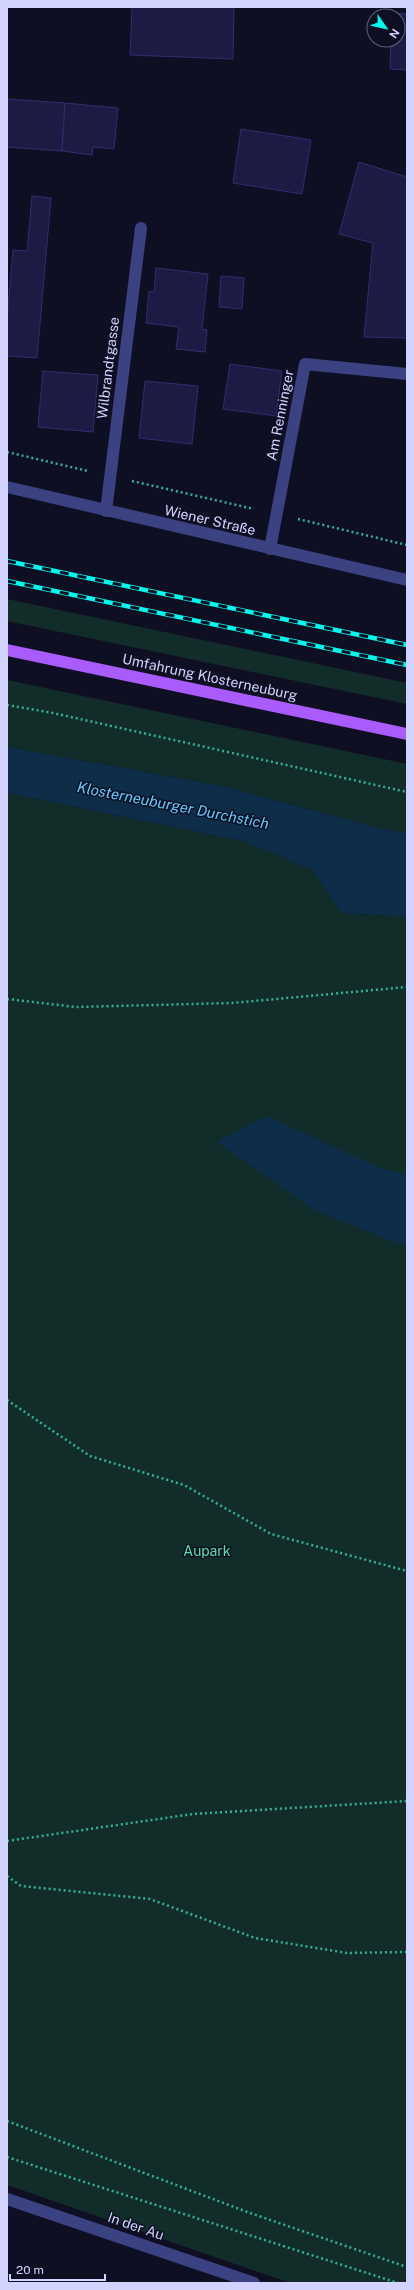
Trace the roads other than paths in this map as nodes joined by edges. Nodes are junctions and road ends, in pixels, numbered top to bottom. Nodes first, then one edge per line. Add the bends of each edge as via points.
1 (141, 228) dead end
2 (407, 374) edge
3 (7, 487) edge
4 (106, 511) junction
5 (270, 549) junction
6 (407, 580) edge
7 (7, 650) edge
8 (407, 734) edge
9 (7, 2199) edge
10 (235, 2280) edge
11 (254, 2283) edge

1 - 4 street, Wilbrandtgasse
2 - 5 street, Am Renninger via 305,364
3 - 4 street, Wiener Straße
4 - 5 street, Wiener Straße
5 - 6 street, Wiener Straße
7 - 8 main road, Umfahrung Klosterneuburg
9 - 10 street, In der Au
10 - 11 street, In der Au

